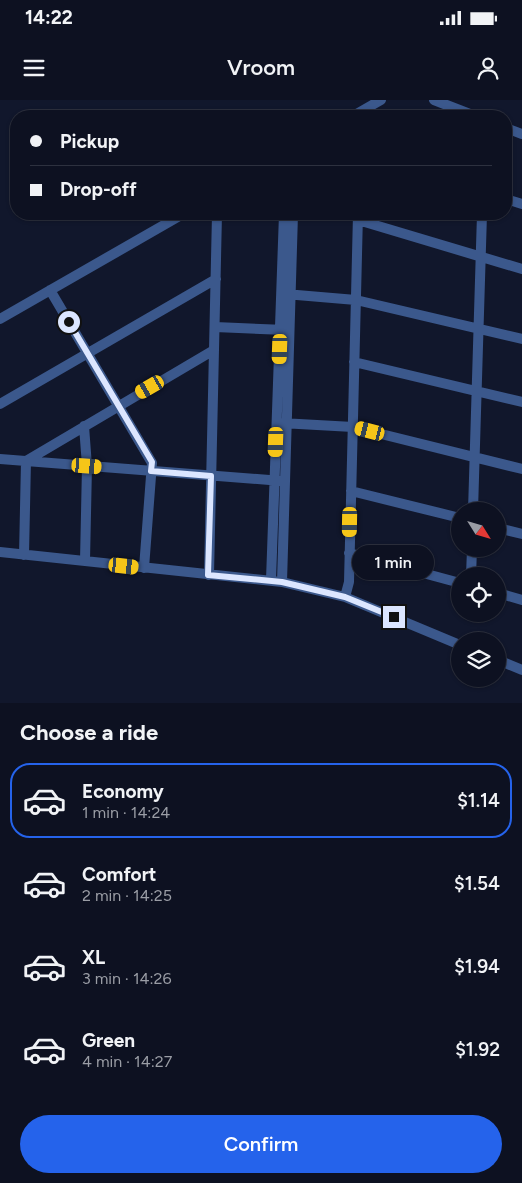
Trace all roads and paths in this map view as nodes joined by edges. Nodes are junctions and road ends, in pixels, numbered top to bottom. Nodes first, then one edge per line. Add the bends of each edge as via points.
1 (381, 100) edge
2 (434, 100) edge
3 (364, 110) edge
4 (460, 110) edge
5 (172, 220) edge
6 (218, 220) edge
7 (284, 220) edge
8 (292, 220) edge
9 (358, 220) edge
10 (367, 220) edge
11 (482, 220) edge
12 (481, 257) junction
13 (522, 270) edge
14 (216, 279) junction
15 (50, 290) junction
16 (286, 294) junction
17 (356, 300) junction
18 (0, 319) edge
19 (215, 327) junction
20 (479, 329) junction
21 (285, 330) junction
22 (522, 339) edge
23 (214, 350) junction
24 (88, 353) junction
25 (354, 362) junction
26 (477, 391) junction
27 (522, 402) edge
28 (0, 404) edge
29 (119, 405) junction
30 (282, 423) junction
31 (84, 426) junction
32 (353, 427) junction
33 (0, 450) edge
34 (475, 458) junction
35 (2, 459) edge
36 (26, 461) junction
37 (87, 466) junction
38 (522, 470) edge
39 (151, 471) junction
40 (211, 476) junction
41 (280, 481) junction
42 (351, 491) junction
43 (473, 502) edge
44 (451, 516) edge
45 (506, 530) edge
46 (522, 534) edge
47 (0, 552) edge
48 (349, 553) junction
49 (24, 555) junction
50 (85, 561) junction
51 (144, 568) junction
52 (208, 575) junction
53 (271, 580) junction
54 (451, 581) edge
55 (282, 582) junction
56 (506, 595) edge
57 (345, 597) junction
58 (522, 600) edge
59 (451, 641) edge
60 (506, 663) edge
61 (521, 669) edge

1 - 3 street
2 - 4 street
5 - 15 street
6 - 14 street
7 - 16 street
8 - 16 street
9 - 17 street
10 - 12 street
11 - 12 street
12 - 13 street
12 - 20 street
14 - 19 street
14 - 24 street
15 - 18 street
15 - 24 street
16 - 17 street
16 - 21 street
17 - 20 street
17 - 25 street
19 - 21 street
19 - 23 street
20 - 22 street
20 - 26 street
21 - 30 street
23 - 29 street
23 - 40 street
24 - 28 street
24 - 29 street
25 - 26 street
25 - 32 street
26 - 27 street
26 - 34 street
29 - 31 street
29 - 39 street via 152,462
30 - 32 street
30 - 41 street
31 - 36 street
31 - 37 street
32 - 34 street
32 - 42 street
33 - 35 street
34 - 38 street
34 - 43 street
35 - 36 street
36 - 37 street
36 - 49 street
37 - 39 street
37 - 50 street
39 - 40 street
39 - 51 street
40 - 41 street
40 - 52 street
41 - 53 street
41 - 55 street
42 - 44 street
42 - 48 street
45 - 46 street
47 - 49 street
48 - 54 street
48 - 57 street
49 - 50 street
50 - 51 street
51 - 52 street
52 - 53 street
53 - 55 street
55 - 57 street
56 - 58 street
57 - 59 street
60 - 61 street

